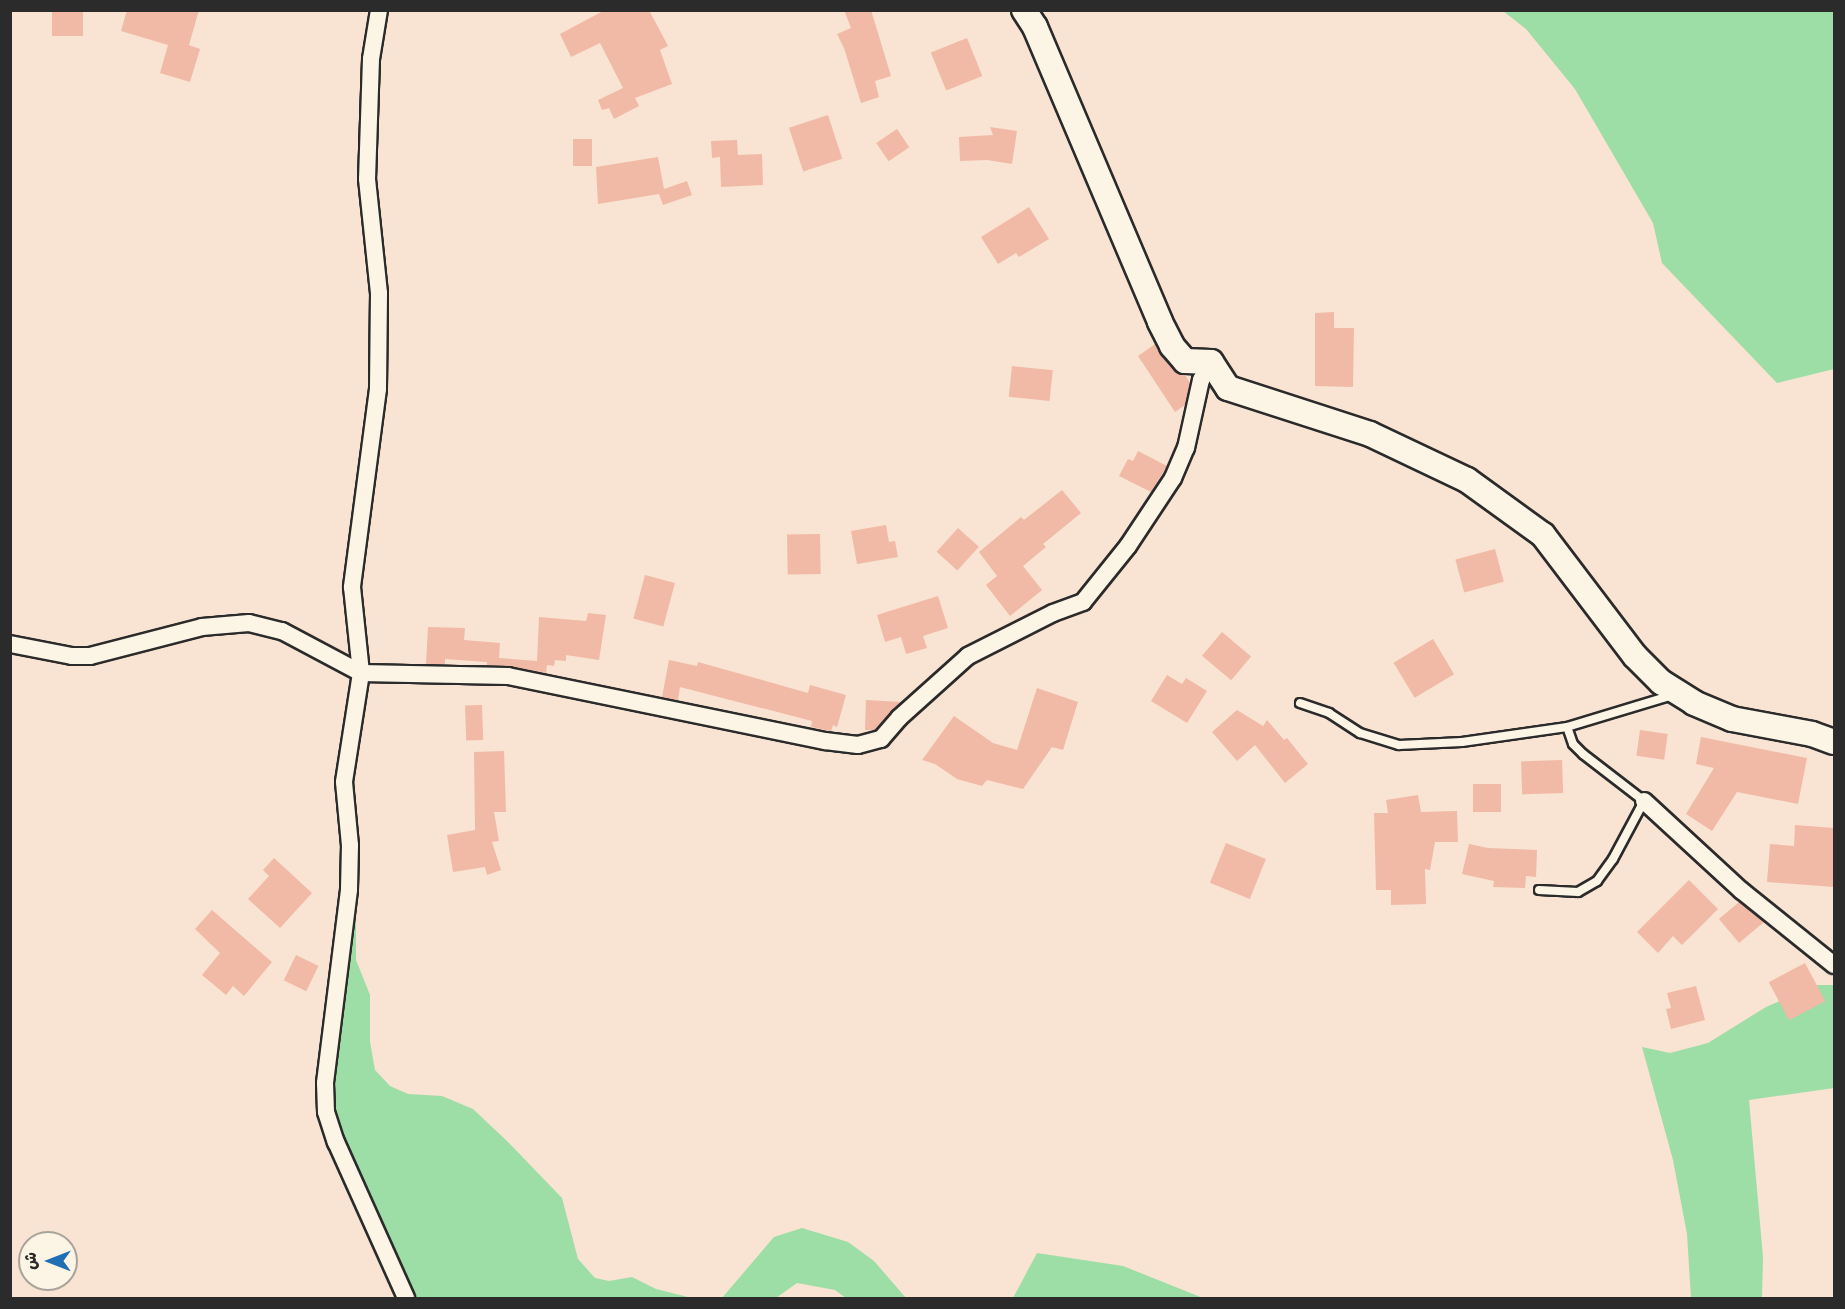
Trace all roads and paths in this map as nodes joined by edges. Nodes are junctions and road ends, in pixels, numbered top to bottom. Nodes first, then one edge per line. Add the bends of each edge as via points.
1 (379, 10) edge
2 (1024, 10) edge
3 (1211, 362) junction
4 (10, 644) edge
5 (361, 673) junction
6 (1679, 693) junction
7 (1300, 703) dead end
8 (1567, 727) junction
9 (1834, 742) edge
10 (1644, 801) junction
11 (1539, 890) dead end
12 (1834, 965) edge
13 (406, 1299) edge

1 - 5 street via 371,59 367,179 379,293 378,389 352,587
2 - 3 main road via 1035,27 1172,346 1185,361
3 - 5 street via 1201,380 1186,448 1173,478 1134,538 1083,602 968,656 898,717 881,739 858,745 825,741 508,676
3 - 6 main road via 1228,388 1370,434 1467,480 1506,506 1543,535 1635,656 1661,682
4 - 5 street via 90,656 202,627 249,622 282,631
5 - 13 street via 344,782 350,845 349,890 327,1073 326,1112
6 - 8 lane
6 - 9 main road via 1732,719
7 - 8 lane via 1329,713 1360,733 1399,745 1462,742
8 - 10 lane via 1578,749
10 - 11 lane via 1597,881 1578,892
10 - 12 street via 1742,891

